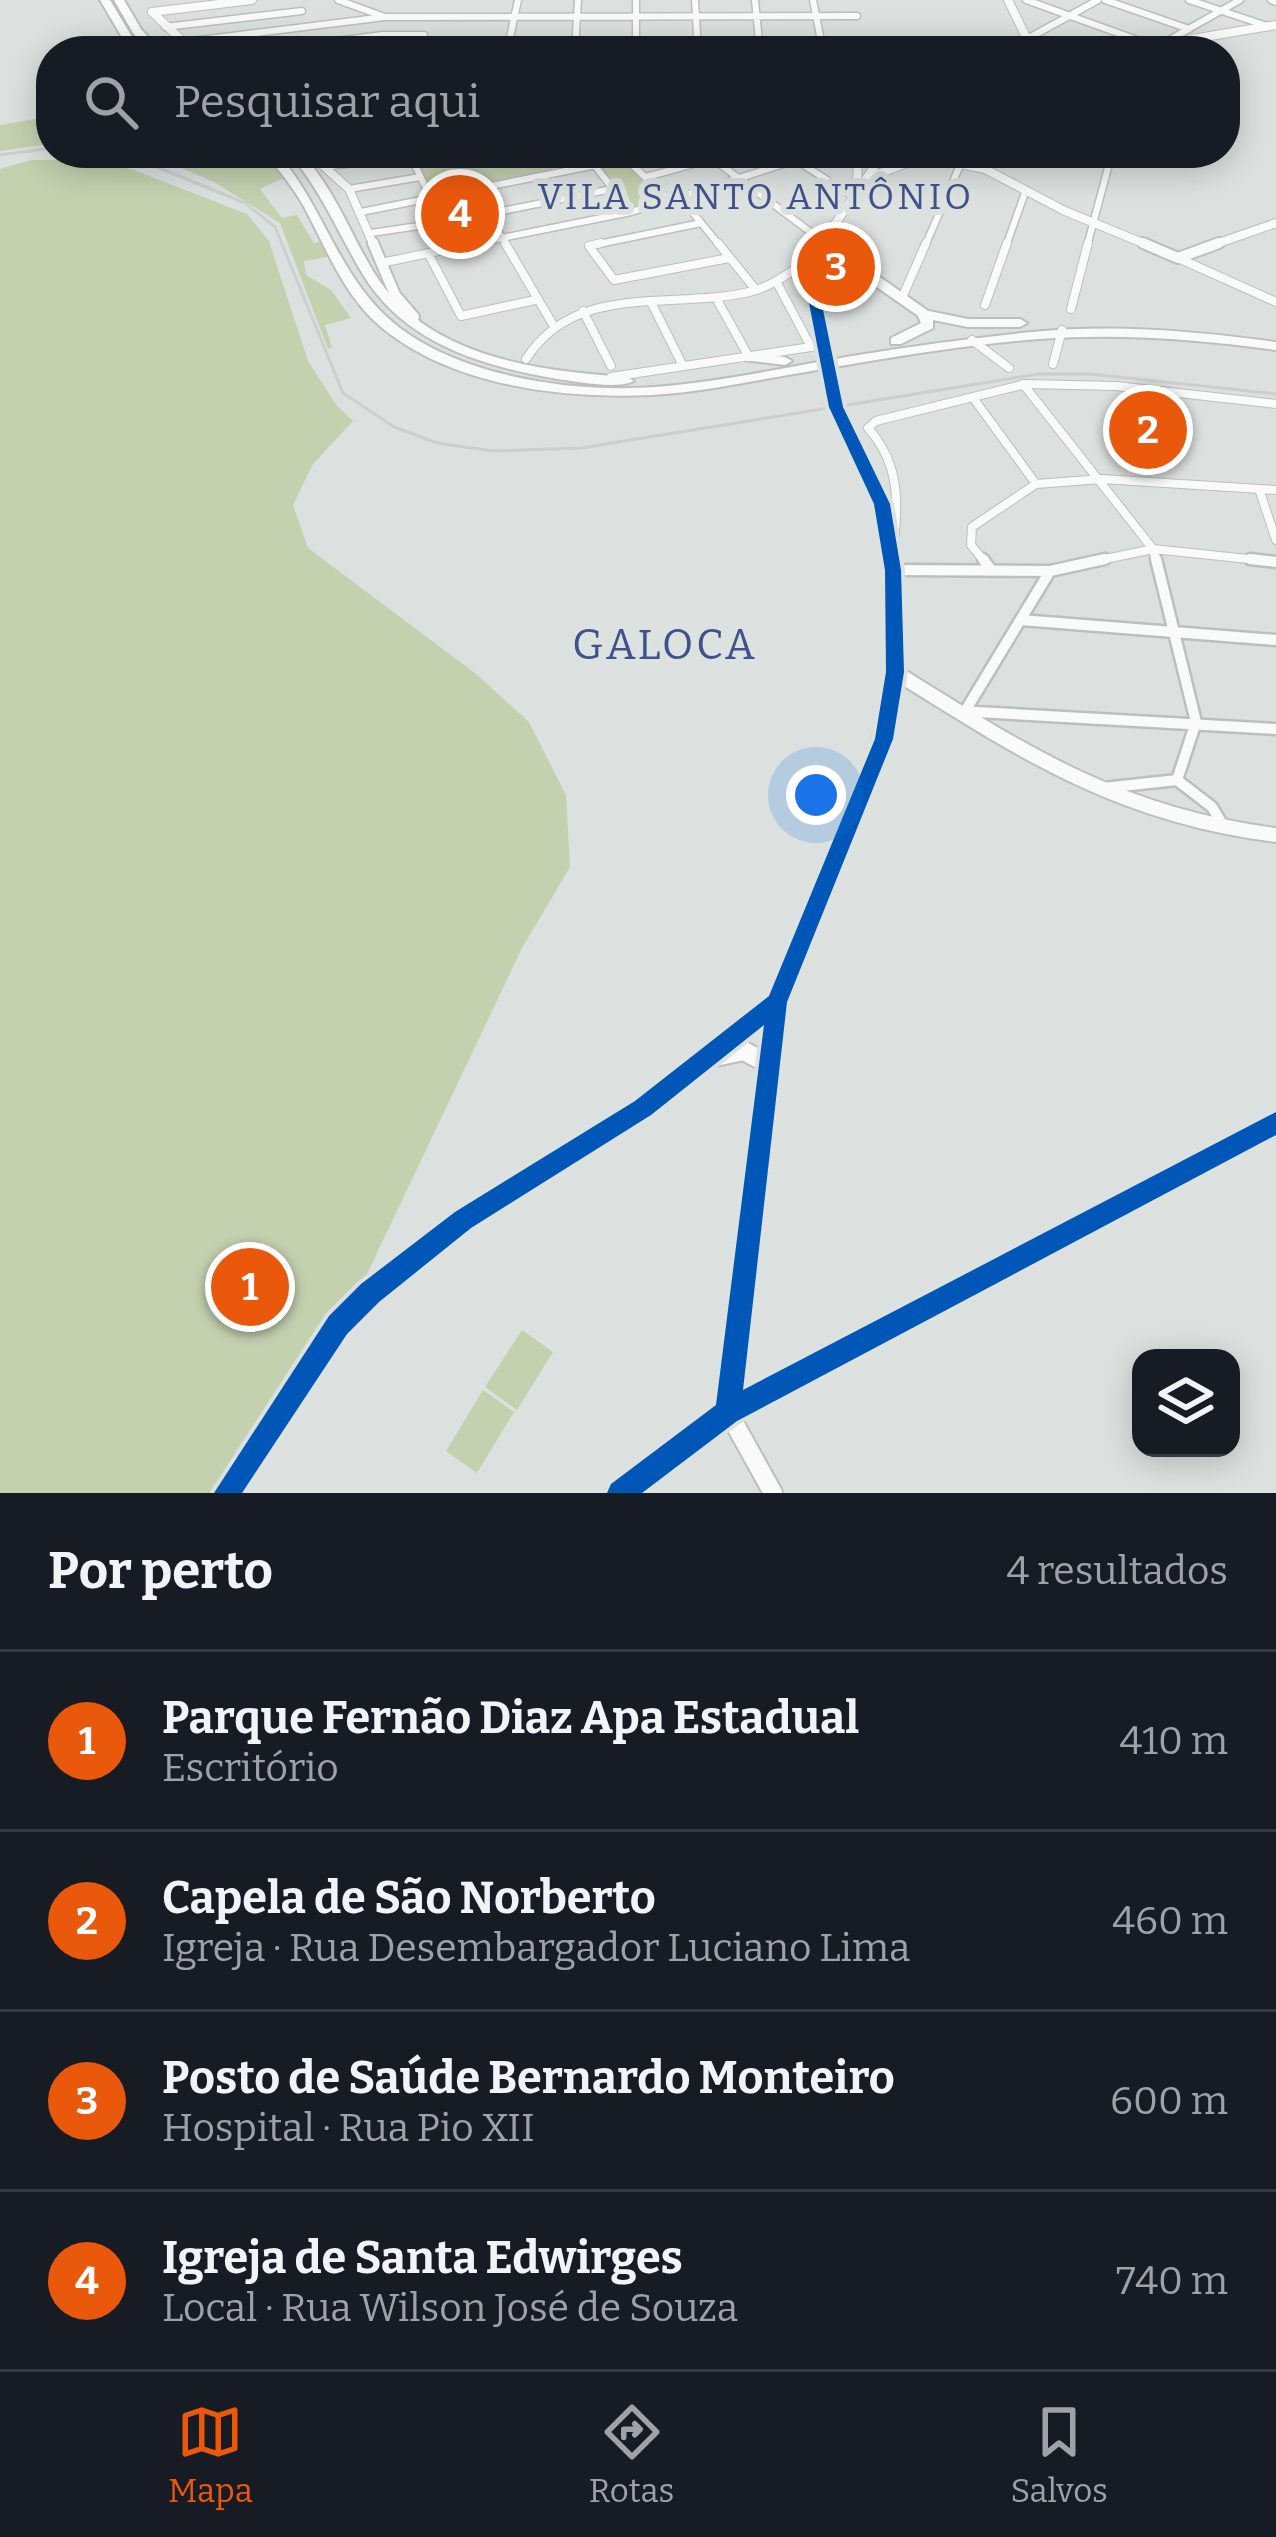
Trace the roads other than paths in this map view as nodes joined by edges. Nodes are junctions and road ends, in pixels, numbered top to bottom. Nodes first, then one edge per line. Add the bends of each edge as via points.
1 (105, 0) edge
2 (119, 0) edge
3 (404, 0) edge
4 (460, 0) edge
5 (518, 0) edge
6 (578, 0) edge
7 (636, 0) edge
8 (695, 0) edge
9 (755, 0) edge
10 (813, 0) edge
11 (1008, 0) edge
12 (1026, 0) edge
13 (1101, 0) edge
14 (1189, 0) edge
15 (1240, 0) edge
16 (248, 1) edge
17 (343, 1) edge
18 (302, 10) dead end
19 (1222, 11) junction
20 (283, 13) junction
21 (1068, 15) junction
22 (398, 16) junction
23 (428, 16) junction
24 (457, 16) junction
25 (516, 16) junction
26 (577, 16) junction
27 (635, 16) junction
28 (696, 16) junction
29 (757, 16) junction
30 (816, 16) junction
31 (857, 16) dead end
32 (250, 17) junction
33 (385, 17) junction
34 (218, 21) junction
35 (343, 22) junction
36 (1271, 26) edge
37 (165, 27) junction
38 (1189, 28) junction
39 (287, 29) junction
40 (260, 32) junction
41 (424, 35) joint
42 (130, 36) edge
43 (141, 36) edge
44 (176, 36) edge
45 (222, 36) edge
46 (235, 36) edge
47 (262, 36) edge
48 (349, 36) edge
49 (406, 36) edge
50 (511, 36) edge
51 (576, 36) edge
52 (636, 36) edge
53 (697, 36) edge
54 (759, 36) edge
55 (820, 36) edge
56 (1026, 36) edge
57 (1032, 36) edge
58 (1131, 36) edge
59 (1174, 36) edge
60 (1212, 36) edge
61 (284, 168) edge
62 (309, 168) edge
63 (325, 168) edge
64 (416, 168) edge
65 (584, 168) edge
66 (597, 168) edge
67 (637, 168) edge
68 (673, 168) edge
69 (725, 168) edge
70 (773, 168) edge
71 (809, 168) edge
72 (859, 168) edge
73 (875, 168) edge
74 (893, 168) edge
75 (959, 168) edge
76 (981, 168) edge
77 (1108, 168) edge
78 (420, 177) junction
79 (646, 177) junction
80 (739, 179) junction
81 (612, 188) junction
82 (350, 189) junction
83 (472, 189) junction
84 (1026, 190) junction
85 (857, 191) junction
86 (680, 197) junction
87 (429, 199) junction
88 (670, 201) junction
89 (361, 212) junction
90 (632, 212) junction
91 (487, 214) junction
92 (439, 223) junction
93 (701, 223) junction
94 (1092, 223) junction
95 (1276, 223) edge
96 (370, 233) junction
97 (500, 240) junction
98 (828, 246) junction
99 (454, 248) junction
100 (428, 253) junction
101 (729, 258) junction
102 (1178, 258) junction
103 (807, 261) junction
104 (381, 263) junction
105 (810, 279) junction
106 (775, 283) junction
107 (756, 290) junction
108 (716, 298) junction
109 (902, 298) junction
110 (535, 300) junction
111 (651, 302) junction
112 (1276, 302) edge
113 (985, 305) dead end
114 (1071, 309) dead end
115 (583, 311) junction
116 (924, 314) junction
117 (552, 323) junction
118 (1020, 323) junction
119 (1062, 330) junction
120 (434, 335) junction
121 (968, 336) junction
122 (896, 341) junction
123 (1276, 341) edge
124 (749, 357) junction
125 (526, 359) dead end
126 (785, 361) junction
127 (1053, 364) dead end
128 (611, 365) dead end
129 (683, 365) junction
130 (1009, 368) dead end
131 (1023, 384) junction
132 (598, 386) junction
133 (974, 399) junction
134 (1276, 404) edge
135 (1102, 479) junction
136 (1036, 484) junction
137 (1259, 489) junction
138 (1276, 490) edge
139 (1276, 540) edge
140 (1153, 549) junction
141 (1276, 562) edge
142 (892, 566) junction
143 (992, 571) junction
144 (1050, 571) junction
145 (1021, 620) junction
146 (1174, 632) junction
147 (1276, 640) edge
148 (895, 672) junction
149 (963, 710) junction
150 (1196, 722) junction
151 (1276, 729) edge
152 (1178, 780) junction
153 (1090, 790) junction
154 (1225, 831) junction
155 (1276, 835) edge
156 (777, 1002) junction
157 (703, 1062) junction
158 (770, 1065) junction
159 (1276, 1123) edge
160 (728, 1412) junction
161 (227, 1493) edge
162 (620, 1493) edge
163 (773, 1493) edge

1 - 42 highway
2 - 43 highway
3 - 22 street
4 - 24 street
5 - 25 street
6 - 26 street
7 - 27 street
8 - 28 street
9 - 29 street
10 - 30 street
11 - 56 street
12 - 21 street
13 - 21 street
13 - 38 street
14 - 19 street
15 - 19 street
16 - 32 street
16 - 37 street via 152,12
17 - 33 street
18 - 20 street
19 - 36 street
19 - 38 street
20 - 32 street
20 - 39 street
21 - 57 street
21 - 58 street
22 - 23 street
22 - 33 street
23 - 24 street
23 - 41 street
24 - 25 street
25 - 26 street
25 - 50 street
26 - 27 street
26 - 51 street
27 - 28 street
27 - 52 street
28 - 29 street
28 - 53 street
29 - 30 street
29 - 54 street
30 - 31 street
30 - 55 street
32 - 34 street
33 - 35 street
34 - 37 street
34 - 45 street
35 - 39 street
35 - 48 street
36 - 60 street
37 - 44 street
38 - 59 street
39 - 40 street
40 - 46 street
40 - 47 street
41 - 49 street
61 - 132 highway via 355,290 392,327 487,374
62 - 120 highway via 375,285
63 - 82 street
64 - 78 street
65 - 83 street
66 - 81 street
67 - 79 street
68 - 79 street
69 - 80 street
70 - 80 street
71 - 85 street
72 - 85 street
73 - 85 street
74 - 85 street
75 - 109 street
76 - 84 street
77 - 94 street
78 - 82 street
78 - 87 street
79 - 88 street
80 - 86 street
80 - 98 street
81 - 90 street
81 - 91 street
82 - 89 street
83 - 87 street
83 - 91 street
84 - 94 street
84 - 113 street
85 - 98 street
86 - 88 street
86 - 93 street
87 - 89 street
87 - 92 street
88 - 90 street
89 - 96 street
90 - 97 street
91 - 97 street
92 - 96 street
92 - 99 street
93 - 101 street
93 - 101 street via 589,246 614,280
94 - 102 street
94 - 114 street
95 - 102 street
96 - 104 street
97 - 99 street
97 - 110 street
98 - 103 street
98 - 105 street
98 - 109 street
99 - 100 street
100 - 104 street
100 - 110 street via 461,316
101 - 107 street
102 - 112 street
103 - 105 street
103 - 106 street
104 - 120 street via 401,306
105 - 106 street
105 - 142 street, bridge via 836,407 883,504
106 - 107 street
106 - 124 street via 811,347
107 - 108 street
108 - 111 street
108 - 124 street
109 - 116 street
110 - 117 street
111 - 115 street
111 - 129 street
115 - 117 street
115 - 128 street
116 - 118 highway
116 - 122 highway via 921,332
117 - 125 street
118 - 121 highway
118 - 123 highway via 1145,321
119 - 121 highway
119 - 123 highway
119 - 127 street
120 - 132 highway
121 - 122 highway
121 - 130 street
121 - 132 highway via 696,386
122 - 126 highway
124 - 126 highway
124 - 129 street
126 - 132 highway
129 - 132 street
131 - 133 street
131 - 134 street
131 - 135 street
133 - 136 street
133 - 142 street via 868,428 898,477
135 - 136 street
135 - 137 street
135 - 140 street
136 - 143 street via 972,526 971,545
137 - 138 street
137 - 139 street
140 - 141 street
140 - 144 street
140 - 146 street
142 - 143 street
142 - 148 street
143 - 144 street
144 - 145 street
145 - 146 street
145 - 149 street
146 - 147 street
146 - 150 street
148 - 149 street
148 - 156 street via 884,739
149 - 150 street
149 - 153 street
150 - 151 street
150 - 152 street
152 - 153 street
152 - 154 street via 1212,807
153 - 154 street
154 - 155 street
156 - 157 street
156 - 158 street
157 - 158 street via 740,1049
157 - 161 street via 463,1220 370,1293 338,1325
158 - 160 street
159 - 160 street
160 - 162 street
160 - 163 street

